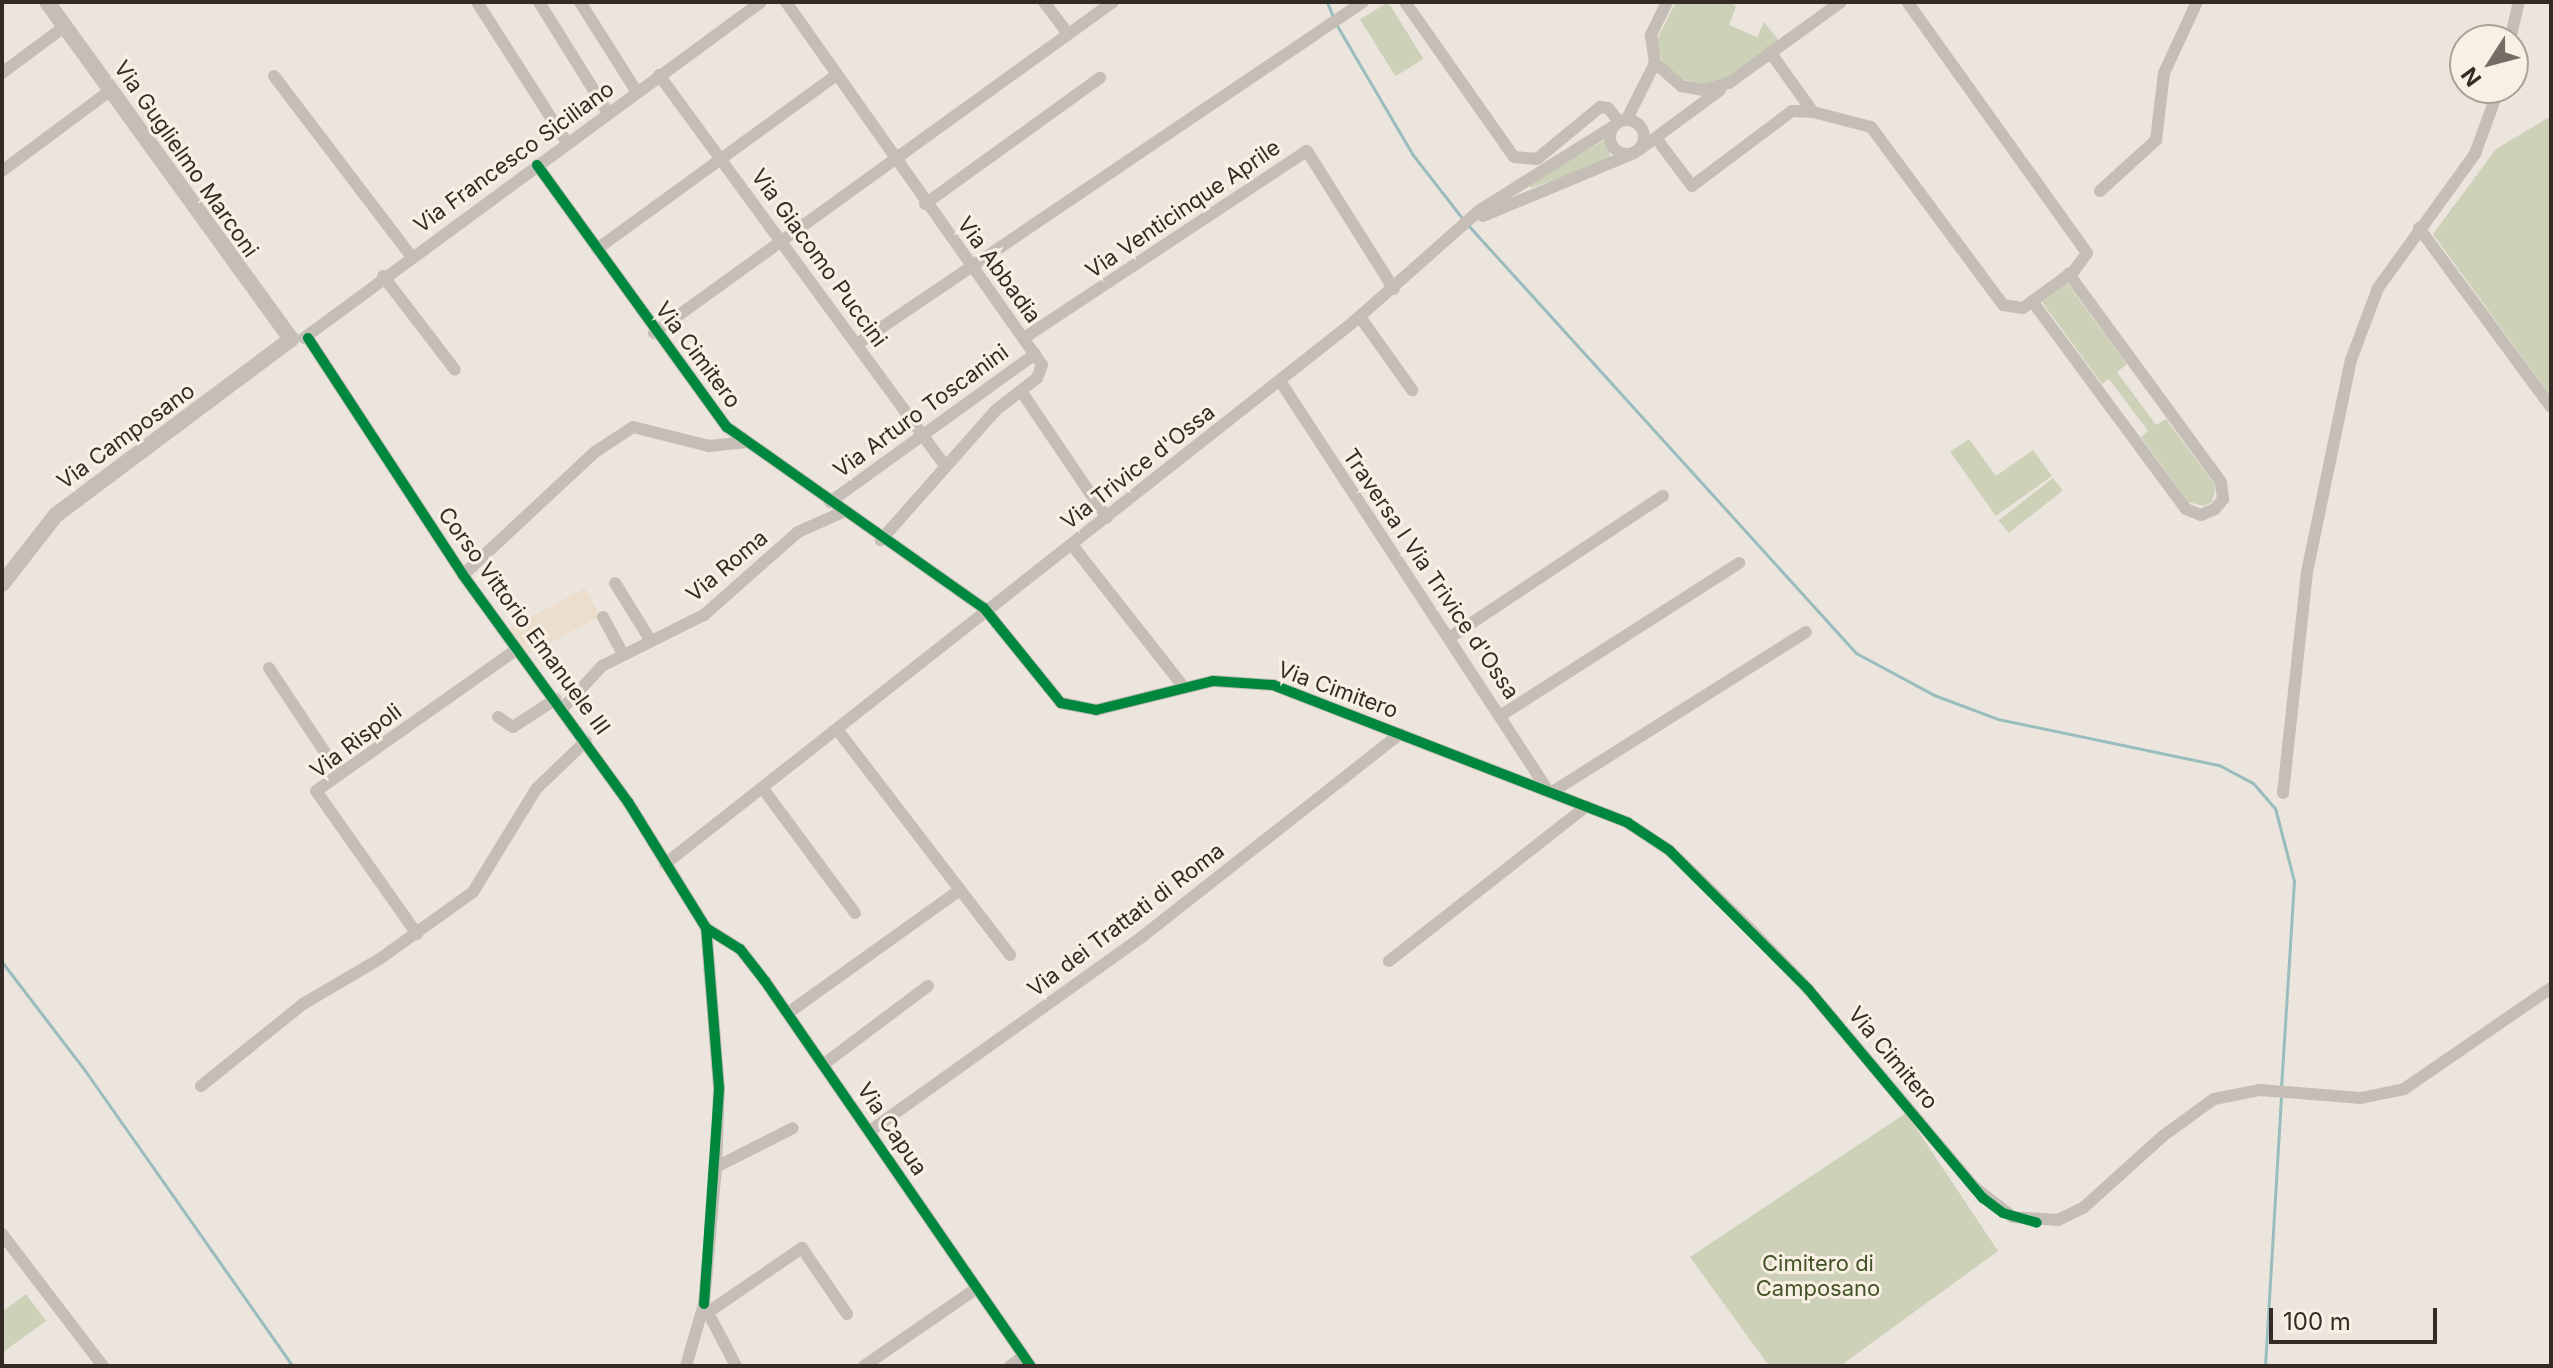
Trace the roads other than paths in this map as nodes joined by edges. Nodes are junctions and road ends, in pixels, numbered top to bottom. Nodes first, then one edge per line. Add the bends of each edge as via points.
1 (47, 2) edge
2 (477, 2) edge
3 (539, 2) edge
4 (580, 2) edge
5 (761, 2) edge
6 (786, 2) edge
7 (1044, 2) edge
8 (1113, 2) edge
9 (1405, 2) edge
10 (1667, 2) edge
11 (1841, 2) edge
12 (1907, 2) edge
13 (2197, 2) edge
14 (2519, 2) edge
15 (1358, 5) edge
16 (2514, 24) edge
17 (64, 27) junction
18 (1068, 34) junction
19 (1770, 52) junction
20 (1655, 63) junction
21 (2, 73) edge
22 (659, 75) junction
23 (274, 76) dead end
24 (835, 76) junction
25 (1100, 78) dead end
26 (1729, 83) junction
27 (111, 90) junction
28 (637, 92) junction
29 (2493, 104) edge
30 (1813, 112) junction
31 (608, 113) junction
32 (1620, 122) junction
33 (1656, 138) junction
34 (567, 143) junction
35 (1636, 152) junction
36 (721, 158) junction
37 (894, 160) junction
38 (537, 165) junction
39 (2, 171) edge
40 (2100, 191) dead end
41 (925, 204) junction
42 (1482, 212) junction
43 (2419, 228) junction
44 (781, 241) junction
45 (597, 249) junction
46 (411, 256) junction
47 (969, 264) junction
48 (2069, 274) junction
49 (383, 276) junction
50 (1394, 289) junction
51 (2032, 301) junction
52 (1360, 317) junction
53 (654, 333) junction
54 (1024, 338) junction
55 (300, 339) junction
56 (857, 344) junction
57 (1038, 359) junction
58 (455, 370) dead end
59 (1280, 381) junction
60 (1412, 390) dead end
61 (1021, 391) junction
62 (2551, 407) edge
63 (923, 435) junction
64 (745, 442) junction
65 (945, 466) junction
66 (1663, 496) dead end
67 (830, 502) junction
68 (843, 512) junction
69 (1107, 518) junction
70 (881, 540) junction
71 (1072, 545) junction
72 (1739, 563) dead end
73 (463, 575) junction
74 (615, 583) dead end
75 (2, 584) edge
76 (988, 614) junction
77 (603, 617) dead end
78 (1806, 632) dead end
79 (1449, 638) junction
80 (651, 641) junction
81 (517, 649) junction
82 (623, 654) junction
83 (269, 668) dead end
84 (1183, 686) junction
85 (560, 704) junction
86 (1500, 716) junction
87 (498, 717) dead end
88 (839, 732) junction
89 (1400, 734) junction
90 (586, 741) junction
91 (340, 775) junction
92 (764, 790) junction
93 (1550, 791) junction
94 (2283, 793) dead end
95 (1587, 806) junction
96 (665, 864) junction
97 (960, 890) junction
98 (855, 913) dead end
99 (706, 928) junction
100 (417, 934) junction
101 (1010, 955) dead end
102 (1389, 961) dead end
103 (928, 986) dead end
104 (2551, 988) edge
105 (788, 1013) junction
106 (824, 1064) junction
107 (201, 1086) dead end
108 (793, 1128) dead end
109 (870, 1131) junction
110 (716, 1167) junction
111 (2, 1234) edge
112 (977, 1288) junction
113 (706, 1308) junction
114 (847, 1314) dead end
115 (1027, 1361) edge
116 (103, 1366) edge
117 (686, 1366) edge
118 (736, 1366) edge
119 (864, 1366) edge
120 (1010, 1366) edge

1 - 17 street, Via Guglielmo Marconi
2 - 34 street
3 - 31 street
4 - 28 street
5 - 22 street, Via Francesco Siciliano
6 - 24 street, Via Abbadia
7 - 18 street
8 - 18 street
9 - 32 street via 1514,157 1537,159 1600,107
10 - 20 street via 1651,35
11 - 19 street
12 - 48 street via 2081,238 2087,253
13 - 40 street via 2164,73 2156,140
14 - 16 street
15 - 47 street
17 - 21 street
17 - 27 street, Via Guglielmo Marconi
18 - 37 street
19 - 26 street
19 - 30 street
20 - 26 street via 1687,88 1713,89
20 - 32 street
22 - 28 street, Via Francesco Siciliano
22 - 36 street, Via Giacomo Puccini
23 - 46 street
24 - 36 street
24 - 37 street, Via Abbadia
25 - 41 street
26 - 33 street
27 - 39 street
27 - 55 street, Via Guglielmo Marconi
28 - 31 street, Via Francesco Siciliano
29 - 43 street via 2475,154
30 - 33 street via 1792,111 1692,186
30 - 51 street via 1871,127 2003,305 2023,308
31 - 34 street, Via Francesco Siciliano
32 - 35 street via 1644,131
32 - 35 street via 1613,147
32 - 42 street
33 - 35 street
34 - 38 street, Via Francesco Siciliano
35 - 42 street
36 - 44 street, Via Giacomo Puccini
36 - 45 street
37 - 41 street, Via Abbadia
37 - 44 street
38 - 45 street, Via Cimitero
38 - 46 street, Via Francesco Siciliano
41 - 47 street, Via Abbadia
42 - 50 street, Via Trivice d'Ossa
43 - 62 street
43 - 94 street via 2378,288 2351,360 2307,572
44 - 53 street
44 - 56 street, Via Giacomo Puccini
45 - 53 street, Via Cimitero
46 - 49 street, Via Francesco Siciliano
47 - 54 street, Via Abbadia
47 - 56 street
48 - 51 street
48 - 51 street via 2221,482 2223,499 2215,509 2201,515 2186,509
49 - 55 street, Via Francesco Siciliano
49 - 58 street
50 - 52 street, Via Trivice d'Ossa
50 - 54 street, Via Venticinque Aprile via 1307,151
52 - 59 street, Via Trivice d'Ossa
52 - 60 street
53 - 64 street, Via Cimitero via 708,406
54 - 57 street, Via Abbadia
55 - 73 street, Corso Vittorio Emanuele III
55 - 75 street, Via Camposano via 56,515
56 - 63 street, Via Giacomo Puccini
57 - 61 street via 1037,378
57 - 63 street, Via Arturo Toscanini
59 - 69 street, Via Trivice d'Ossa
59 - 79 street, Traversa I Via Trivice d'Ossa
61 - 65 street
61 - 69 street
63 - 65 street, Via Giacomo Puccini
63 - 67 street, Via Arturo Toscanini
64 - 67 street, Via Cimitero
64 - 73 street via 709,446 633,427 595,452
65 - 70 street
66 - 79 street
67 - 68 street, Via Cimitero
68 - 70 street, Via Cimitero
68 - 80 street, Via Roma via 798,532 720,603
69 - 71 street, Via Trivice d'Ossa
70 - 76 street, Via Cimitero
71 - 76 street, Via Trivice d'Ossa
71 - 84 street
72 - 86 street
73 - 81 street, Corso Vittorio Emanuele III
74 - 80 street
76 - 84 street, Via Cimitero via 1053,697 1072,708 1096,710
76 - 88 street, Via Trivice d'Ossa
77 - 82 street
78 - 93 street
79 - 86 street, Traversa I Via Trivice d'Ossa
80 - 82 street, Via Roma
81 - 85 street, Corso Vittorio Emanuele III
81 - 91 street, Via Rispoli
82 - 85 street, Via Roma
83 - 91 street
84 - 89 street, Via Cimitero via 1245,680 1273,685
85 - 87 street, Via Roma via 513,727
85 - 90 street, Corso Vittorio Emanuele III
86 - 93 street, Traversa I Via Trivice d'Ossa
88 - 92 street, Via Trivice d'Ossa
88 - 97 street
89 - 93 street, Via Cimitero
89 - 109 street, Via dei Trattati di Roma via 1143,936
90 - 96 street, Corso Vittorio Emanuele III
90 - 100 street via 536,789 473,892
91 - 100 street, Via Rispoli via 316,791
92 - 96 street, Via Trivice d'Ossa
92 - 98 street
93 - 95 street, Via Cimitero
95 - 102 street
95 - 104 street, Via Cimitero via 1669,850 1808,989 1974,1187 2003,1213 2037,1223 2083,1208 2163,1136 2214,1099 2260,1090 2361,1098 2404,1089
96 - 99 street, Corso Vittorio Emanuele III
97 - 101 street
97 - 105 street
99 - 105 street, Via Capua via 740,949
99 - 110 street via 719,1088
100 - 107 street via 303,1004
103 - 106 street
105 - 106 street, Via Capua
106 - 109 street, Via Capua
108 - 110 street
109 - 112 street, Via Capua
110 - 113 street
111 - 116 street
112 - 115 street, Via Capua
112 - 119 street
113 - 114 street via 802,1248
113 - 117 street
113 - 118 street
115 - 120 street

